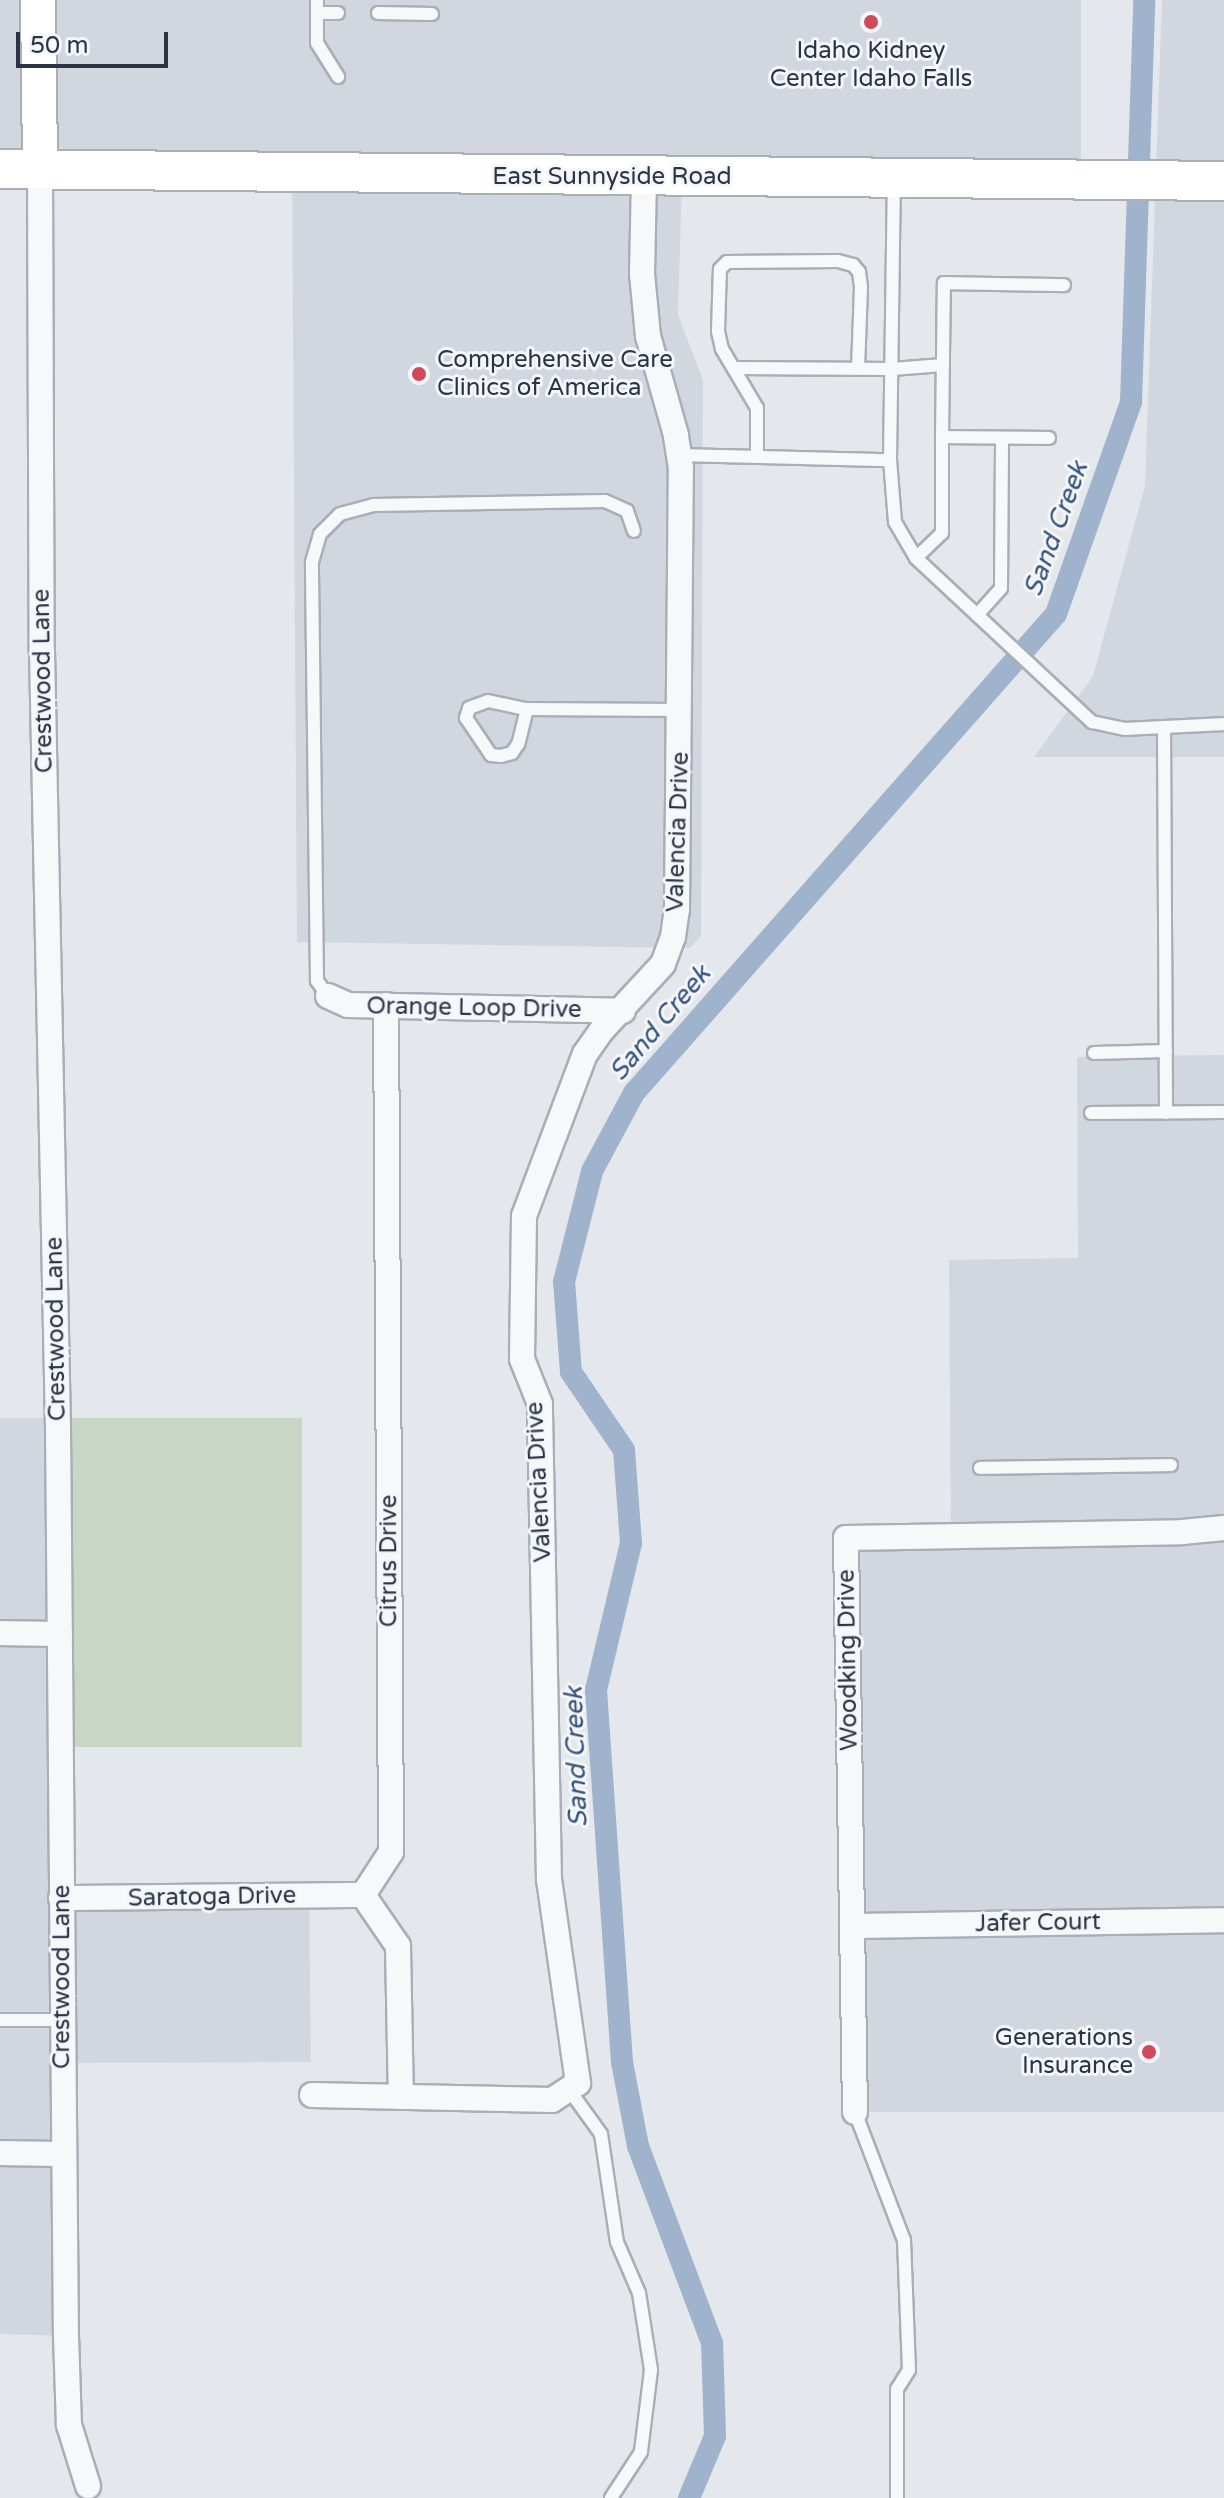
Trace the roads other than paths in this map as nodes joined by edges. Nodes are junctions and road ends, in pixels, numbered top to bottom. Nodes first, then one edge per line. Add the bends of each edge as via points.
1 (38, 0) edge
2 (317, 7) edge
3 (338, 13) dead end
4 (378, 13) dead end
5 (432, 14) dead end
6 (338, 77) dead end
7 (0, 169) edge
8 (40, 170) junction
9 (644, 177) junction
10 (894, 179) junction
11 (1224, 181) edge
12 (1064, 285) dead end
13 (943, 365) junction
14 (735, 368) junction
15 (858, 368) junction
16 (892, 369) junction
17 (942, 437) junction
18 (1049, 438) dead end
19 (1002, 439) junction
20 (679, 455) junction
21 (757, 457) junction
22 (890, 460) junction
23 (634, 531) dead end
24 (916, 558) junction
25 (977, 615) junction
26 (527, 709) junction
27 (680, 710) junction
28 (1224, 724) edge
29 (1164, 727) junction
30 (328, 996) joint
31 (386, 1005) junction
32 (623, 1011) junction
33 (1166, 1051) junction
34 (1094, 1053) dead end
35 (1224, 1112) edge
36 (1091, 1113) dead end
37 (1166, 1113) junction
38 (1171, 1465) dead end
39 (980, 1468) dead end
40 (1224, 1528) edge
41 (0, 1633) edge
42 (60, 1634) junction
43 (363, 1895) junction
44 (61, 1898) junction
45 (1224, 1920) edge
46 (852, 1926) junction
47 (0, 2020) edge
48 (62, 2020) junction
49 (570, 2091) junction
50 (312, 2095) dead end
51 (401, 2097) junction
52 (855, 2112) joint
53 (0, 2153) edge
54 (63, 2154) junction
55 (88, 2486) dead end
56 (611, 2498) edge
57 (897, 2498) edge

1 - 8 main road
2 - 3 lane
2 - 6 lane via 317,43
4 - 5 lane
7 - 8 main road, East Sunnyside Road
8 - 9 main road, East Sunnyside Road
8 - 42 street, Crestwood Lane via 42,651
9 - 10 main road, East Sunnyside Road
9 - 20 street, Valencia Drive via 642,274 648,336
10 - 11 main road, East Sunnyside Road
10 - 16 lane
12 - 13 lane via 944,283
13 - 16 lane
13 - 17 lane
14 - 15 lane
14 - 15 lane via 718,331 720,269 736,259 853,265 861,287
14 - 21 lane via 757,408
15 - 16 lane
16 - 22 lane
17 - 19 lane
17 - 24 lane via 942,533
18 - 19 lane
19 - 25 lane via 1001,588
20 - 21 lane
20 - 27 street, Valencia Drive
21 - 22 lane
22 - 24 lane via 895,522
23 - 30 lane via 627,511 605,501 373,505 340,514 320,534 312,562 317,981
24 - 25 lane
25 - 29 lane via 1092,722 1125,729
26 - 26 lane via 476,702 466,718 491,755 501,756 518,744
26 - 27 lane
27 - 32 street, Valencia Drive via 673,937 663,964
28 - 29 lane
29 - 33 lane
30 - 31 street, Orange Loop Drive via 348,1005
31 - 32 street, Orange Loop Drive
31 - 43 street, Citrus Drive via 391,1852
32 - 49 street, Valencia Drive via 585,1054 524,1216 522,1359 540,1404 549,1880 578,2083
33 - 34 lane
33 - 37 lane
35 - 37 lane
36 - 37 lane
38 - 39 lane
40 - 46 street, Woodking Drive via 846,1538
41 - 42 street
42 - 44 street, Crestwood Lane
43 - 44 street, Saratoga Drive
43 - 51 street via 398,1946
44 - 48 street, Crestwood Lane
45 - 46 street, Jafer Court
46 - 52 street, Woodking Drive
47 - 48 lane
48 - 54 street, Crestwood Lane
49 - 51 street via 552,2100
49 - 56 lane via 601,2134 617,2242 639,2293 651,2370 641,2452
50 - 51 street
52 - 57 lane via 904,2240 909,2370 897,2389
53 - 54 street
54 - 55 street, Crestwood Lane via 69,2425

